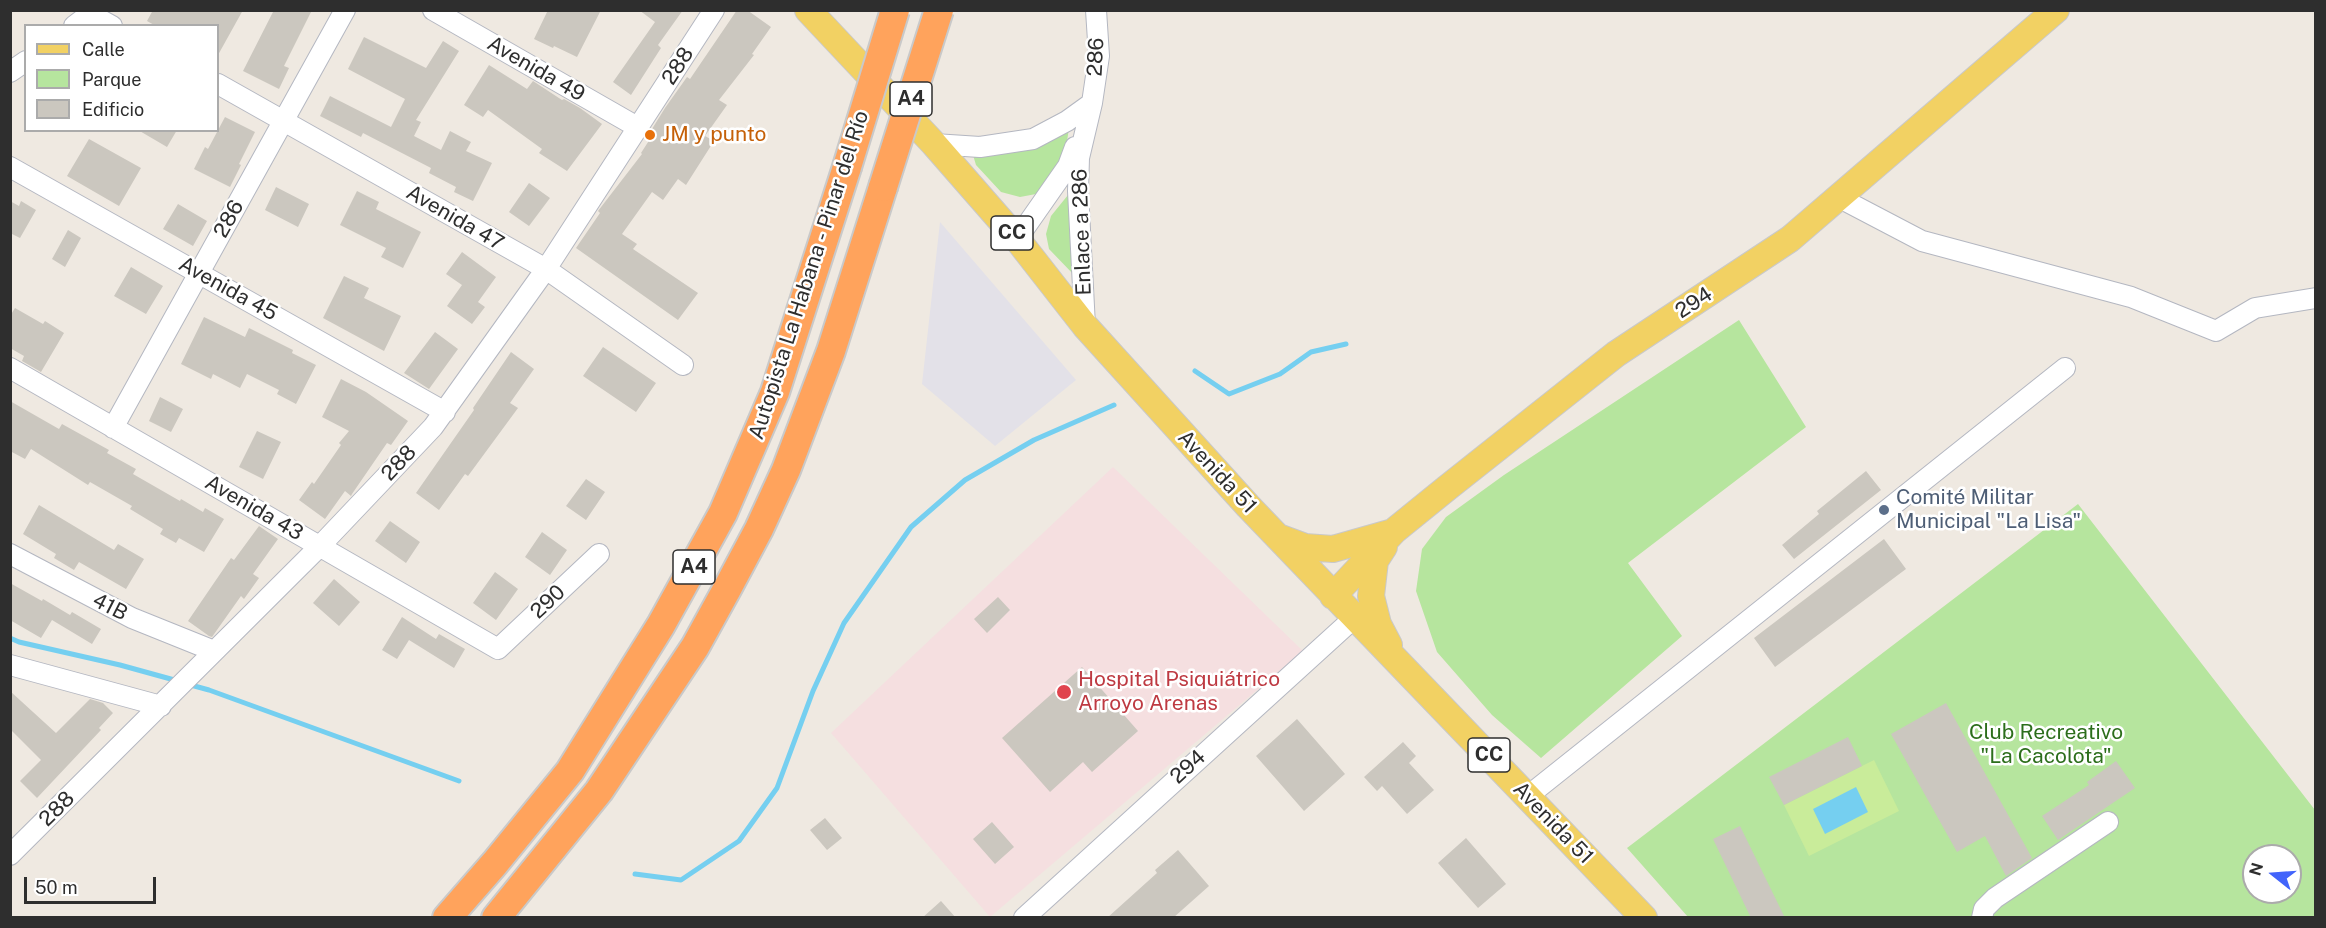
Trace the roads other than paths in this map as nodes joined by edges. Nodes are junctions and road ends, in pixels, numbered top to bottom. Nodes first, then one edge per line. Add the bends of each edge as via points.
1 (345, 10) edge
2 (433, 10) edge
3 (714, 10) edge
4 (808, 10) edge
5 (895, 10) edge
6 (939, 10) edge
7 (1096, 10) edge
8 (2056, 10) edge
9 (92, 12) edge
10 (77, 24) edge
11 (109, 24) edge
12 (24, 62) edge
13 (10, 72) edge
14 (219, 85) edge
15 (1092, 103) junction
16 (284, 121) junction
17 (639, 128) junction
18 (934, 144) junction
19 (10, 167) edge
20 (1838, 198) junction
21 (1017, 239) junction
22 (546, 269) junction
23 (200, 273) junction
24 (2316, 298) edge
25 (1085, 326) junction
26 (683, 365) dead end
27 (10, 368) edge
28 (2065, 368) dead end
29 (445, 412) junction
30 (113, 428) junction
31 (1394, 531) junction
32 (1277, 537) junction
33 (320, 546) junction
34 (10, 554) edge
35 (599, 554) dead end
36 (1333, 596) junction
37 (1354, 618) junction
38 (498, 649) joint
39 (214, 651) junction
40 (1400, 664) junction
41 (10, 665) edge
42 (161, 706) junction
43 (1528, 796) junction
44 (2108, 822) dead end
45 (10, 855) edge
46 (447, 918) edge
47 (496, 918) edge
48 (1024, 918) edge
49 (1644, 918) edge
50 (1982, 918) edge

1 - 16 street, 286
2 - 17 street, Avenida 49
3 - 17 street, 288
4 - 18 main road, Avenida 51 / CC
5 - 46 highway, Autopista La Habana - Pinar del Río / A4, bridge via 775,392 723,513 661,626 570,771
6 - 47 highway, Autopista La Habana - Pinar del Río / A4, bridge via 831,351 786,470 695,647 599,791
7 - 15 street, 286 via 1099,56
8 - 20 main road, 294
9 - 10 street
9 - 11 street
12 - 13 street
14 - 16 street, Avenida 47
15 - 18 street via 1033,140 980,147
15 - 21 street, Enlace a 286 via 1068,166
15 - 25 street, Enlace a 286 via 1079,158
16 - 22 street, Avenida 47
16 - 23 street, 286
17 - 22 street, 288
18 - 21 main road, Avenida 51 / CC
19 - 23 street, Avenida 45
20 - 24 street via 1922,242 2131,297 2216,331 2255,308
20 - 31 main road, 294 via 1790,239 1616,354
21 - 25 main road, Avenida 51 / CC
22 - 26 street, Avenida 47
22 - 29 street, 288
23 - 29 street, Avenida 45
23 - 30 street, 286
25 - 32 main road, Avenida 51 / CC
27 - 30 street, Avenida 43
28 - 43 street
29 - 33 street, 288
30 - 33 street, Avenida 43
31 - 32 main road via 1334,549 1305,547
31 - 36 main road, 294
31 - 40 main road via 1375,561 1371,596 1378,624
32 - 36 main road, Avenida 51 / CC
33 - 38 street, Avenida 43
33 - 39 street, 288
34 - 39 street, 41B via 132,618
35 - 38 street, 290
36 - 37 main road, Avenida 51 / CC
37 - 40 main road, Avenida 51 / CC
37 - 48 street, 294
39 - 42 street, 288
40 - 43 main road, Avenida 51 / CC
41 - 42 street
42 - 45 street, 288
43 - 49 main road, Avenida 51 / CC
44 - 50 street via 1995,898 1984,909

